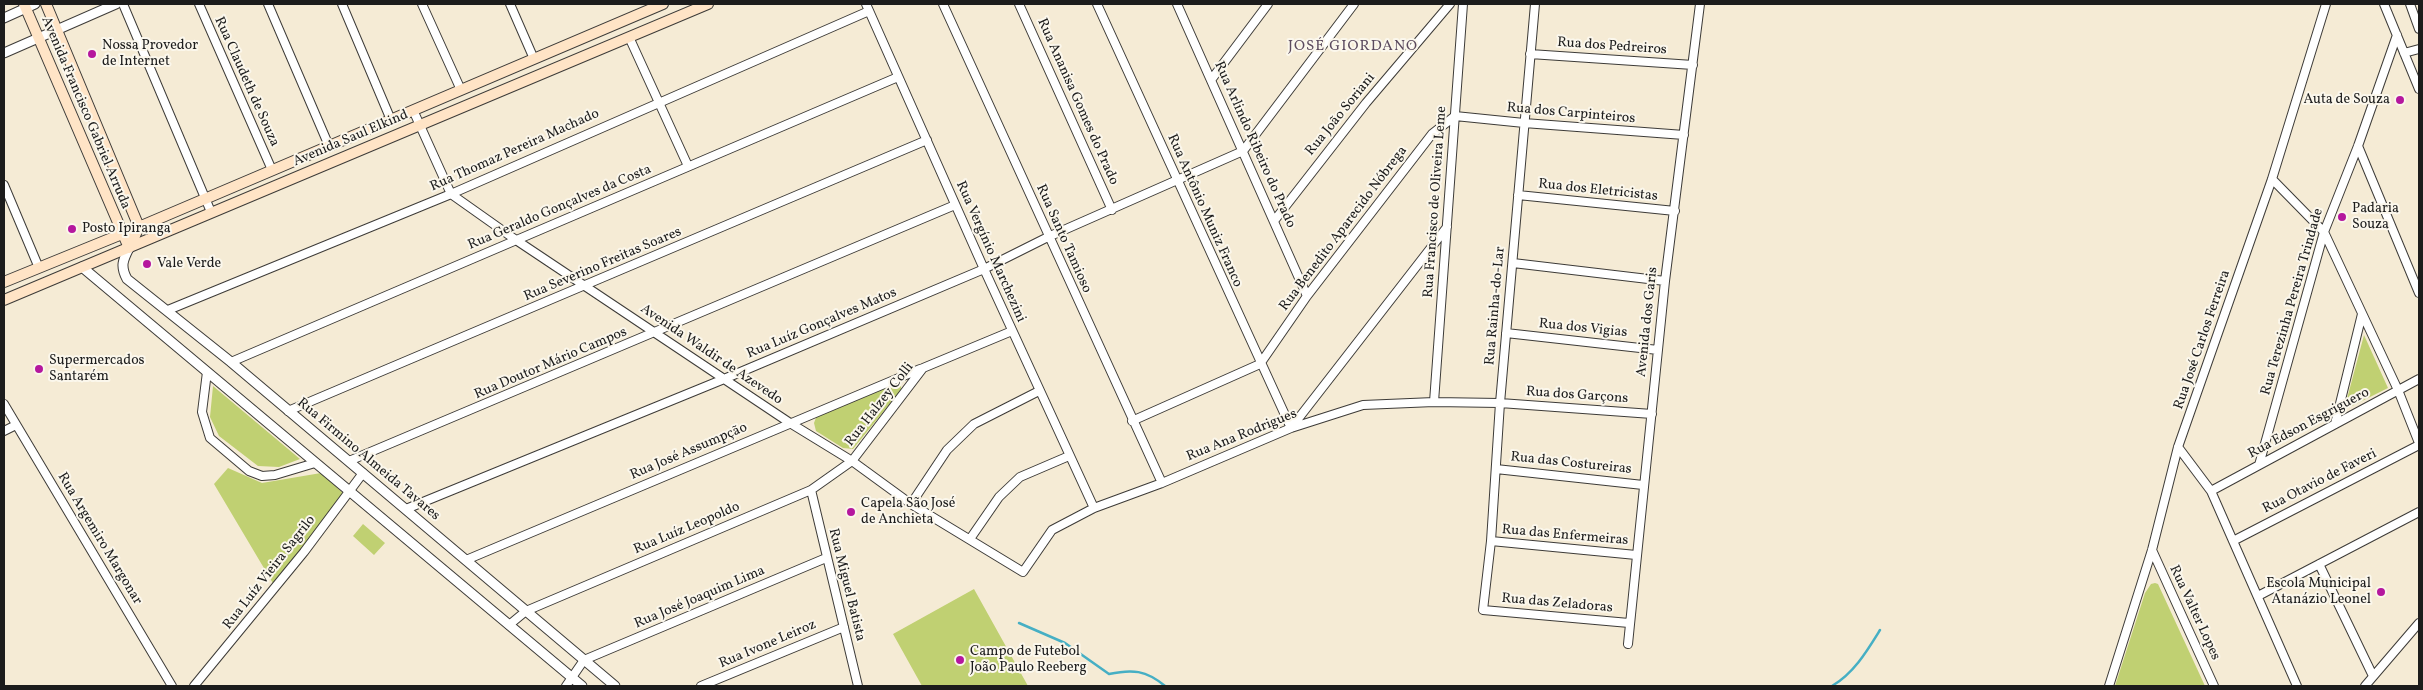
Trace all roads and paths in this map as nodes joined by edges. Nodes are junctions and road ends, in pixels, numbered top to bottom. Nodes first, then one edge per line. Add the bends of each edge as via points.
1 (46, 4) edge
2 (116, 4) edge
3 (123, 4) edge
4 (198, 4) edge
5 (268, 4) edge
6 (342, 4) edge
7 (422, 4) edge
8 (510, 4) edge
9 (663, 4) edge
10 (708, 4) edge
11 (943, 4) edge
12 (1019, 4) edge
13 (1097, 4) edge
14 (1178, 4) edge
15 (1268, 4) edge
16 (1354, 4) edge
17 (1450, 4) edge
18 (1464, 4) edge
19 (1534, 4) edge
20 (1700, 4) edge
21 (2326, 4) edge
22 (2384, 4) edge
23 (2410, 4) edge
24 (28, 5) edge
25 (868, 8) edge
26 (4, 18) edge
27 (2419, 29) edge
28 (58, 30) junction
29 (2397, 35) junction
30 (629, 37) junction
31 (38, 38) junction
32 (560, 47) junction
33 (2419, 49) edge
34 (4, 53) edge
35 (2404, 53) junction
36 (1530, 54) junction
37 (534, 59) junction
38 (566, 64) junction
39 (1692, 65) junction
40 (898, 77) junction
41 (1211, 80) junction
42 (2419, 88) edge
43 (461, 90) junction
44 (659, 102) junction
45 (413, 110) junction
46 (1455, 116) junction
47 (390, 120) junction
48 (420, 124) junction
49 (1524, 124) junction
50 (1684, 135) junction
51 (927, 140) junction
52 (329, 146) junction
53 (2358, 146) junction
54 (1243, 151) junction
55 (688, 166) junction
56 (272, 170) junction
57 (2272, 179) junction
58 (1177, 182) junction
59 (4, 185) edge
60 (451, 194) junction
61 (1518, 195) junction
62 (206, 198) junction
63 (956, 205) junction
64 (1112, 210) junction
65 (1674, 211) junction
66 (211, 212) junction
67 (1274, 221) junction
68 (139, 227) junction
69 (1447, 227) junction
70 (2324, 232) junction
71 (122, 234) junction
72 (1048, 237) junction
73 (516, 240) junction
74 (129, 248) junction
75 (1512, 263) junction
76 (82, 267) junction
77 (39, 268) junction
78 (984, 269) junction
79 (1665, 281) junction
80 (4, 282) edge
81 (585, 286) junction
82 (2419, 293) edge
83 (1307, 296) junction
84 (4, 300) edge
85 (168, 310) junction
86 (2362, 314) junction
87 (1012, 331) junction
88 (1506, 333) junction
89 (656, 334) junction
90 (1658, 350) junction
91 (231, 362) junction
92 (1260, 364) junction
93 (923, 368) junction
94 (207, 372) junction
95 (724, 379) junction
96 (2419, 379) edge
97 (2398, 390) junction
98 (1039, 391) junction
99 (1434, 402) junction
100 (1500, 403) junction
101 (4, 404) edge
102 (288, 411) junction
103 (1652, 414) junction
104 (1132, 422) junction
105 (790, 423) junction
106 (2335, 424) junction
107 (16, 426) junction
108 (1291, 428) junction
109 (4, 431) edge
110 (2419, 444) edge
111 (2178, 447) junction
112 (1069, 456) junction
113 (349, 461) junction
114 (852, 461) junction
115 (315, 463) junction
116 (2258, 465) junction
117 (1496, 468) junction
118 (363, 473) junction
119 (1162, 483) junction
120 (1643, 485) junction
121 (811, 490) junction
122 (349, 491) junction
123 (2211, 491) junction
124 (911, 504) junction
125 (1094, 508) junction
126 (406, 509) junction
127 (2419, 512) edge
128 (970, 539) junction
129 (1492, 541) junction
130 (2233, 541) junction
131 (2152, 550) junction
132 (1636, 555) junction
133 (826, 558) junction
134 (466, 560) junction
135 (2319, 564) junction
136 (1023, 572) joint
137 (2258, 596) junction
138 (1483, 610) joint
139 (526, 611) junction
140 (1629, 623) junction
141 (2419, 624) edge
142 (509, 625) junction
143 (844, 627) junction
144 (1628, 644) dead end
145 (584, 660) junction
146 (2373, 676) junction
147 (569, 683) edge
148 (172, 686) edge
149 (194, 686) edge
150 (582, 686) edge
151 (615, 686) edge
152 (701, 686) edge
153 (858, 686) edge
154 (2109, 686) edge
155 (2214, 686) edge
156 (2297, 686) edge
157 (2365, 686) edge

1 - 28 main road, Avenida Francisco Gabriel Arruda
2 - 28 street
3 - 62 street
4 - 56 street, Rua Claudeth de Souza
5 - 52 street
6 - 47 street
7 - 43 street
8 - 37 street
9 - 32 main road, Avenida Saul Elkind
10 - 30 main road, Avenida Saul Elkind
11 - 72 street, Rua Santo Tamioso
12 - 64 street, Rua Ananisa Gomes do Prado
13 - 58 street, Rua Antônio Muniz Franco
14 - 41 street, Rua Arlindo Ribeiro do Prado
15 - 41 street
16 - 54 street
17 - 67 street, Rua João Soriani via 1366,103
18 - 46 street, Rua Francisco de Oliveira Leme
19 - 36 street, Rua Rainha-do-Lar
20 - 39 street, Avenida dos Garis
21 - 57 street, Rua José Carlos Ferreira
22 - 29 street
23 - 27 street
24 - 26 street
24 - 31 main road, Avenida Francisco Gabriel Arruda
25 - 40 street, Rua Vergínio Marchezini
25 - 44 street, Rua Thomaz Pereira Machado
28 - 31 street
28 - 68 main road, Avenida Francisco Gabriel Arruda
29 - 35 street
29 - 53 street, Rua Terezinha Pereira Trindade
30 - 38 main road, Avenida Saul Elkind
30 - 44 street
31 - 34 street
31 - 71 main road, Avenida Francisco Gabriel Arruda
32 - 37 main road, Avenida Saul Elkind
32 - 38 main road
33 - 35 street
35 - 42 street
36 - 39 street, Rua dos Pedreiros
36 - 49 street, Rua Rainha-do-Lar
37 - 43 main road, Avenida Saul Elkind
38 - 48 main road, Avenida Saul Elkind
39 - 50 street, Avenida dos Garis
40 - 51 street, Rua Vergínio Marchezini
40 - 55 street, Rua Geraldo Gonçalves da Costa
41 - 54 street, Rua Arlindo Ribeiro do Prado
43 - 45 main road, Avenida Saul Elkind
44 - 55 street
44 - 60 street, Rua Thomaz Pereira Machado
45 - 47 main road, Avenida Saul Elkind
45 - 48 street
46 - 49 street, Rua dos Carpinteiros
46 - 69 street, Rua Francisco de Oliveira Leme
46 - 83 street, Rua Benedito Aparecido Nóbrega via 1432,134
47 - 52 main road, Avenida Saul Elkind
48 - 60 street
48 - 66 main road, Avenida Saul Elkind
49 - 50 street, Rua dos Carpinteiros
49 - 61 street, Rua Rainha-do-Lar
50 - 65 street, Avenida dos Garis
51 - 63 street, Rua Vergínio Marchezini
51 - 81 street, Rua Severino Freitas Soares
52 - 56 main road, Avenida Saul Elkind
53 - 70 street, Rua Terezinha Pereira Trindade
53 - 82 street
54 - 58 street, Rua Luíz Gonçalves Matos
54 - 67 street, Rua Arlindo Ribeiro do Prado
55 - 73 street, Rua Geraldo Gonçalves da Costa
56 - 62 main road, Avenida Saul Elkind
57 - 70 street
57 - 111 street, Rua José Carlos Ferreira
58 - 64 street, Rua Luíz Gonçalves Matos
58 - 92 street, Rua Antônio Muniz Franco
59 - 77 street
60 - 73 street, Avenida Waldir de Azevedo
60 - 85 street, Rua Thomaz Pereira Machado
61 - 65 street, Rua dos Eletricistas
61 - 75 street, Rua Rainha-do-Lar
62 - 66 street
62 - 68 main road, Avenida Saul Elkind
63 - 78 street, Rua Vergínio Marchezini
63 - 89 street, Rua Doutor Mário Campos
64 - 72 street, Rua Luíz Gonçalves Matos
65 - 79 street, Avenida dos Garis
66 - 74 main road, Avenida Saul Elkind
67 - 83 street, Rua Arlindo Ribeiro do Prado
68 - 71 main road, Avenida Saul Elkind
68 - 74 main road
69 - 99 street, Rua Francisco de Oliveira Leme
69 - 108 street
70 - 86 street
70 - 116 street, Rua Terezinha Pereira Trindade
71 - 74 main road, Avenida Francisco Gabriel Arruda
71 - 77 main road, Avenida Saul Elkind
72 - 78 street, Rua Luíz Gonçalves Matos
72 - 104 street, Rua Santo Tamioso
73 - 81 street, Avenida Waldir de Azevedo
73 - 91 street, Rua Geraldo Gonçalves da Costa
74 - 76 main road, Avenida Saul Elkind
74 - 85 street, Rua Firmino Almeida Tavares via 122,260 122,270 128,279
75 - 79 street
75 - 88 street, Rua Rainha-do-Lar
76 - 84 main road, Avenida Saul Elkind
76 - 94 street
77 - 80 main road, Avenida Saul Elkind
78 - 87 street, Rua Vergínio Marchezini
78 - 95 street, Rua Luíz Gonçalves Matos
79 - 90 street, Avenida dos Garis
81 - 89 street, Avenida Waldir de Azevedo
81 - 102 street, Rua Severino Freitas Soares
83 - 92 street, Rua Benedito Aparecido Nóbrega
85 - 91 street, Rua Firmino Almeida Tavares
86 - 97 street
86 - 106 street
87 - 93 street, Rua Halzey Colli
87 - 98 street, Rua Vergínio Marchezini
88 - 90 street, Rua dos Vigias
88 - 100 street, Rua Rainha-do-Lar
89 - 95 street, Avenida Waldir de Azevedo
89 - 113 street, Rua Doutor Mário Campos
90 - 103 street, Avenida dos Garis
91 - 102 street, Rua Firmino Almeida Tavares
92 - 104 street
92 - 108 street, Rua Antônio Muniz Franco
93 - 105 street, Rua José Assumpção
93 - 114 street, Rua Halzey Colli
94 - 115 street
94 - 115 street via 202,412 210,438 248,471 262,476 275,475
95 - 105 street, Avenida Waldir de Azevedo
95 - 126 street, Rua Luíz Gonçalves Matos
96 - 97 street, Rua Edson Esgriguero
97 - 106 street, Rua Edson Esgriguero
97 - 110 street
98 - 112 street, Rua Vergínio Marchezini
98 - 124 street via 974,424 947,450
99 - 100 street, Rua Ana Rodrigues
99 - 108 street, Rua Ana Rodrigues via 1363,405
100 - 103 street, Rua dos Garçons
100 - 117 street, Rua Rainha-do-Lar
101 - 107 street, Rua Argemiro Margonar
102 - 113 street, Rua Firmino Almeida Tavares
103 - 120 street, Avenida dos Garis
104 - 119 street, Rua Santo Tamioso
105 - 114 street, Avenida Waldir de Azevedo
105 - 134 street, Rua José Assumpção
106 - 116 street, Rua Edson Esgriguero
107 - 109 street
107 - 148 street, Rua Argemiro Margonar
108 - 119 street, Rua Ana Rodrigues
110 - 130 street, Rua Otavio de Faveri
111 - 123 street
111 - 131 street, Rua José Carlos Ferreira
112 - 125 street, Rua Vergínio Marchezini
112 - 128 street via 1020,477 999,497
113 - 118 street, Rua Firmino Almeida Tavares
114 - 121 street, Rua Luíz Leopoldo
114 - 124 street, Avenida Waldir de Azevedo
115 - 122 street
116 - 123 street, Rua Edson Esgriguero
117 - 120 street, Rua das Costureiras
117 - 129 street, Rua Rainha-do-Lar
118 - 122 street, Rua Luíz Vieira Sagrilo
118 - 126 street, Rua Firmino Almeida Tavares
119 - 125 street, Rua Ana Rodrigues
120 - 132 street, Avenida dos Garis
121 - 133 street, Rua Miguel Batista
121 - 139 street, Rua Luíz Leopoldo
122 - 142 street
122 - 149 street, Rua Luíz Vieira Sagrilo via 304,552
123 - 130 street
124 - 128 street, Avenida Waldir de Azevedo
125 - 136 street, Rua Ana Rodrigues via 1052,530
126 - 134 street, Rua Firmino Almeida Tavares
127 - 135 street
128 - 136 street, Avenida Waldir de Azevedo
129 - 132 street, Rua das Enfermeiras
129 - 138 street, Rua Rainha-do-Lar
130 - 137 street
131 - 154 street, Rua José Carlos Ferreira
131 - 155 street, Rua Valter Lopes
132 - 140 street, Avenida dos Garis
133 - 143 street, Rua Miguel Batista
133 - 145 street, Rua José Joaquim Lima
134 - 139 street, Rua Firmino Almeida Tavares
135 - 137 street
135 - 146 street
137 - 156 street
138 - 140 street, Rua das Zeladoras
139 - 142 street, Rua Luíz Leopoldo
139 - 145 street, Rua Firmino Almeida Tavares
140 - 144 street, Avenida dos Garis
141 - 146 street
142 - 147 street
143 - 152 street, Rua Ivone Leiroz
143 - 153 street, Rua Miguel Batista
145 - 147 street
145 - 151 street, Rua Firmino Almeida Tavares
146 - 157 street
147 - 150 street

